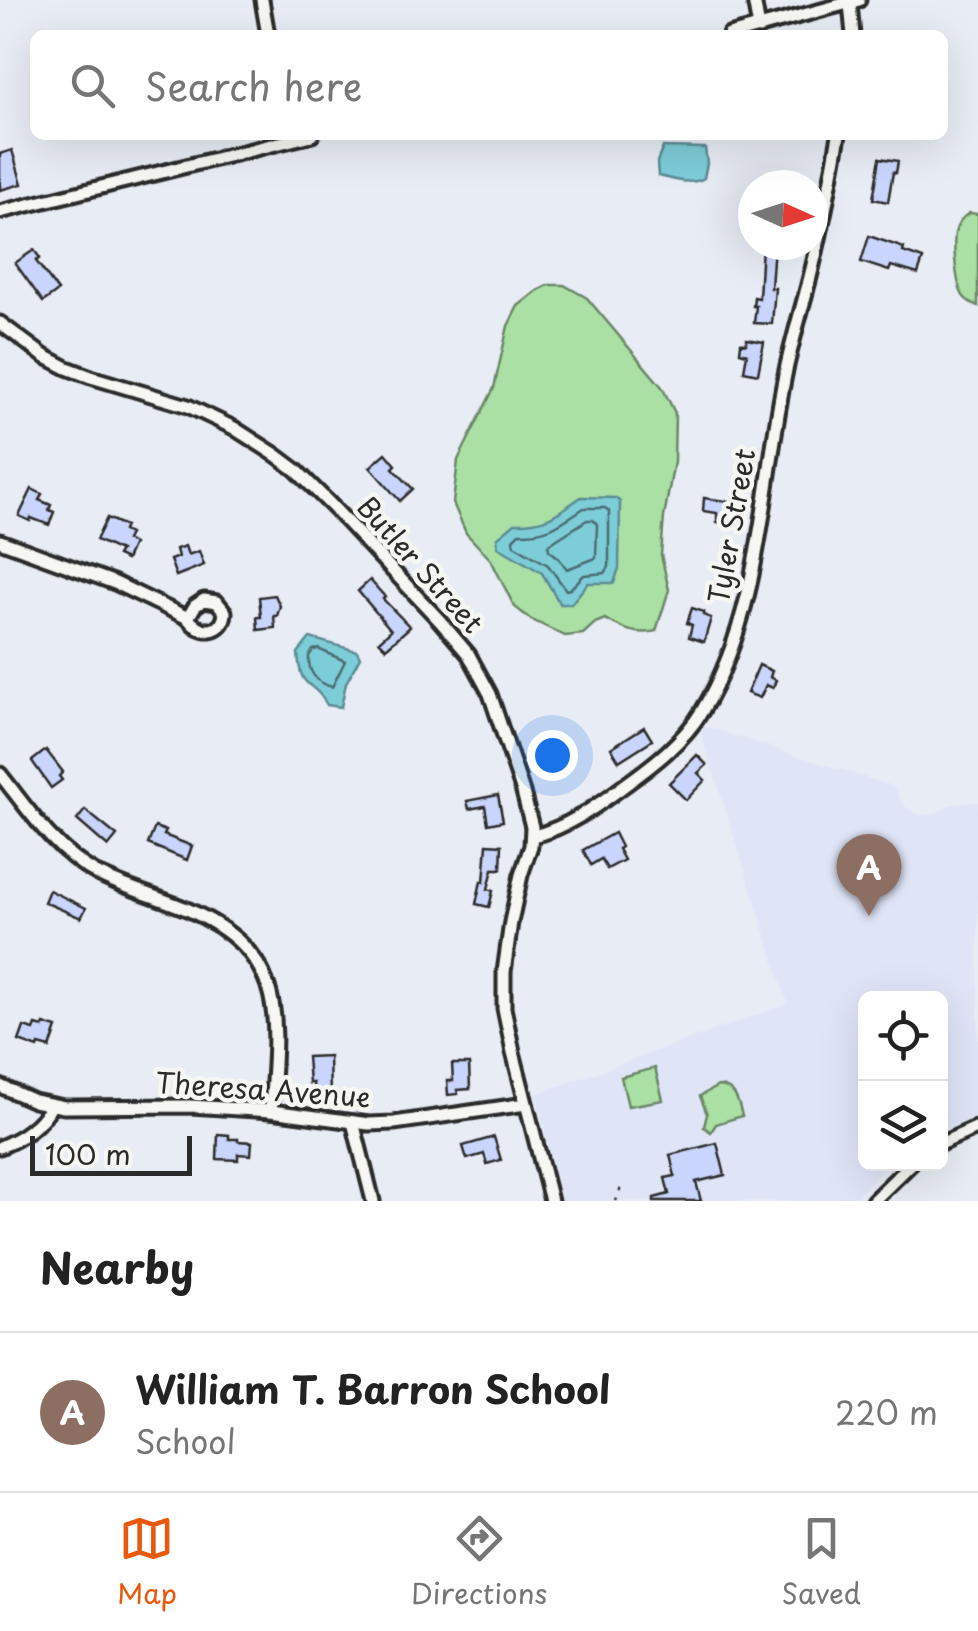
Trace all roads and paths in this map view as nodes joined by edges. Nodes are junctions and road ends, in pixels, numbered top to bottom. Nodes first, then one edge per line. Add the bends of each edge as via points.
1 (262, 0) edge
2 (754, 0) edge
3 (855, 2) edge
4 (759, 28) junction
5 (267, 30) edge
6 (750, 30) edge
7 (853, 30) edge
8 (278, 140) edge
9 (838, 140) edge
10 (0, 212) edge
11 (0, 323) edge
12 (0, 541) edge
13 (188, 618) dead end
14 (0, 774) edge
15 (532, 836) junction
16 (0, 1086) edge
17 (526, 1104) junction
18 (51, 1106) junction
19 (272, 1111) junction
20 (353, 1122) junction
21 (978, 1127) edge
22 (948, 1140) edge
23 (0, 1147) edge
24 (904, 1171) edge
25 (620, 1188) dead end
26 (373, 1201) edge
27 (551, 1201) edge
28 (616, 1201) edge
29 (873, 1201) edge

1 - 5 street
2 - 4 street
3 - 4 street
3 - 7 street
4 - 6 street
8 - 10 street
9 - 15 street, Tyler Street via 784,381 748,594 724,664 702,712 670,749 595,807
11 - 15 street, Butler Street via 67,368 222,422 315,488 469,656 506,739
12 - 13 street
14 - 19 street via 76,860 212,922 252,954 274,1012
15 - 17 street, Butler Street via 504,990
16 - 18 street, Theresa Avenue
17 - 20 street, Theresa Avenue via 394,1123
17 - 27 street, Butler Street
18 - 19 street, Theresa Avenue
18 - 23 street via 42,1120
19 - 20 street, Theresa Avenue
20 - 26 street
21 - 22 street
24 - 29 street
25 - 28 path

